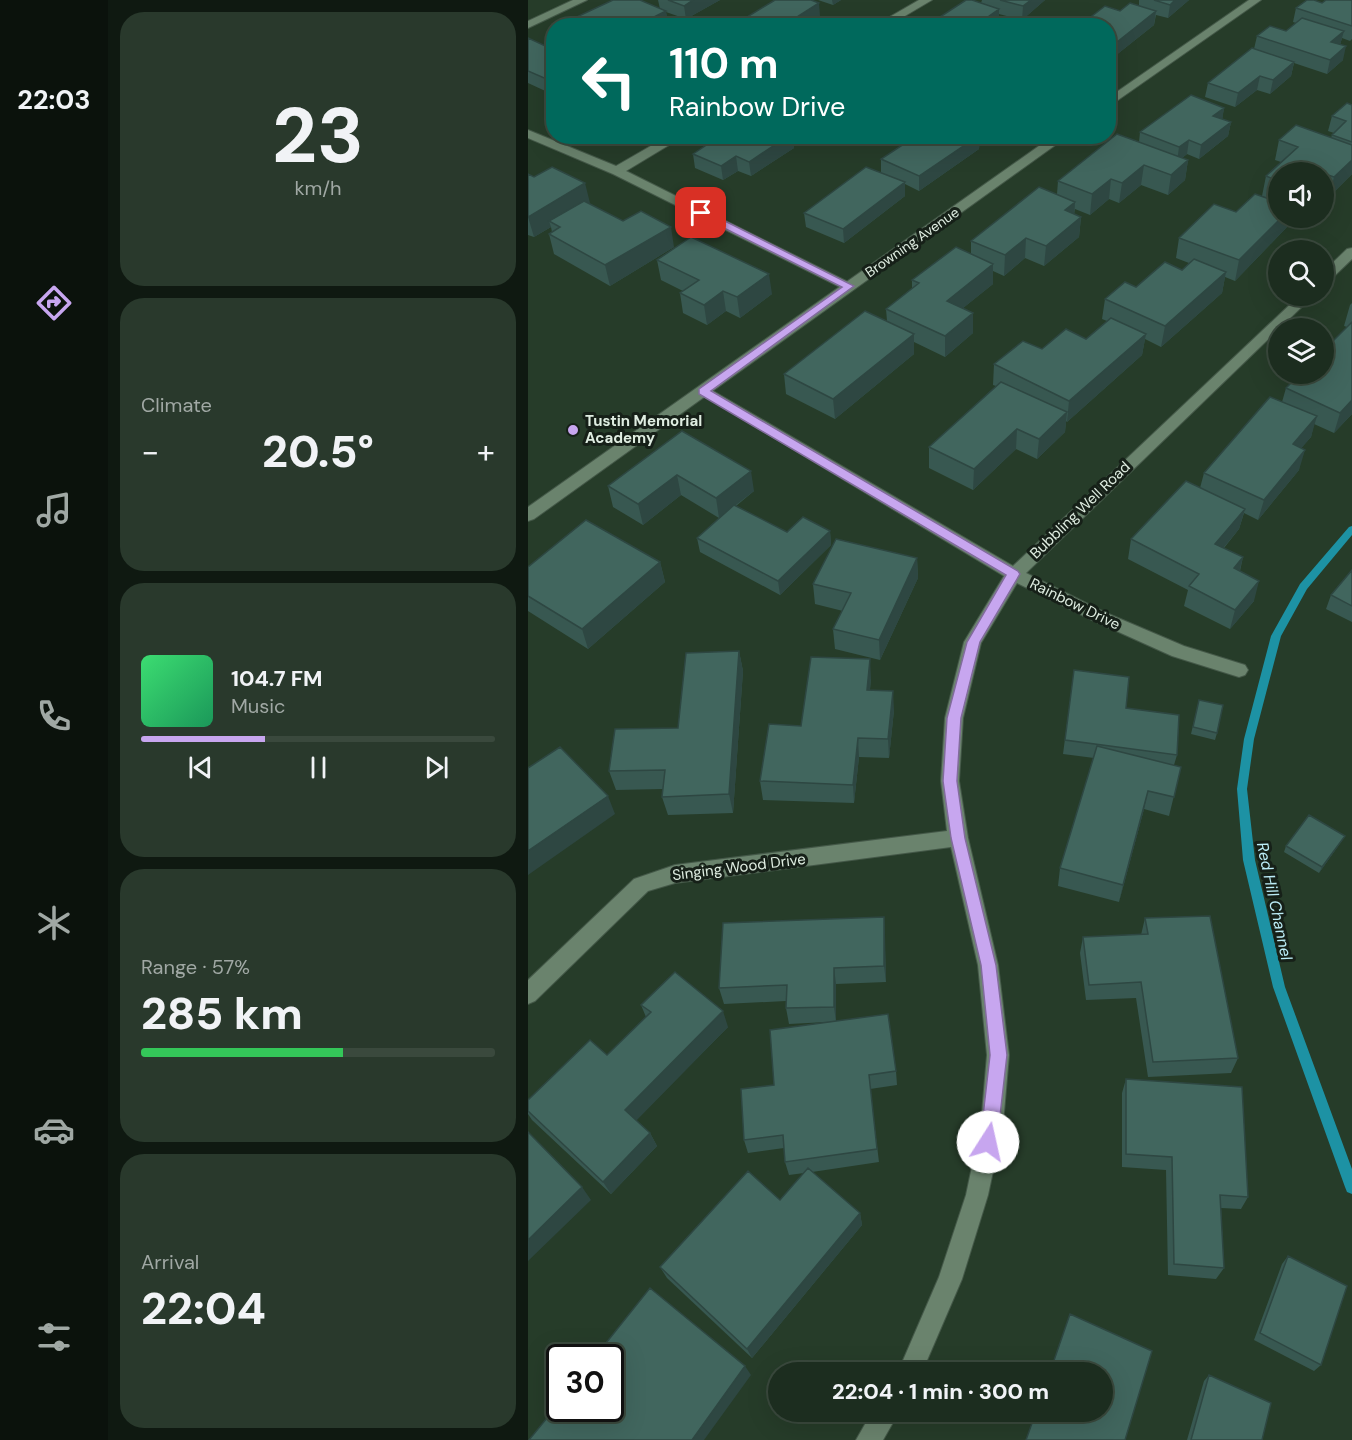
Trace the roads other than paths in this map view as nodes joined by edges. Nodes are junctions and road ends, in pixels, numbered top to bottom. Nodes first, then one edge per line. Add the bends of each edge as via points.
1 (582, 0) edge
2 (927, 0) edge
3 (1256, 0) edge
4 (894, 18) edge
5 (528, 26) edge
6 (1116, 98) edge
7 (528, 134) edge
8 (546, 141) edge
9 (552, 144) edge
10 (664, 144) edge
11 (1051, 144) edge
12 (617, 171) junction
13 (1352, 252) edge
14 (1334, 269) edge
15 (849, 286) junction
16 (1295, 306) edge
17 (703, 391) junction
18 (528, 515) edge
19 (1014, 574) junction
20 (1239, 670) dead end
21 (958, 838) junction
22 (528, 994) edge
23 (914, 1362) edge
24 (880, 1422) edge
25 (869, 1440) edge

1 - 5 street
2 - 4 street
3 - 6 street
7 - 8 street
9 - 12 street
10 - 12 street
11 - 15 street, Browning Avenue
12 - 15 street
13 - 14 street
15 - 17 street, Browning Avenue
16 - 19 street, Bubbling Well Road
17 - 18 street, Browning Avenue
17 - 19 street, Rainbow Drive
19 - 20 street, Rainbow Drive via 1178,651
19 - 21 street, Bubbling Well Road via 973,642 954,718 950,781
21 - 22 street, Singing Wood Drive via 675,874 641,885
21 - 23 street, Bubbling Well Road via 988,965 998,1055 992,1124 976,1195 951,1280
24 - 25 street

